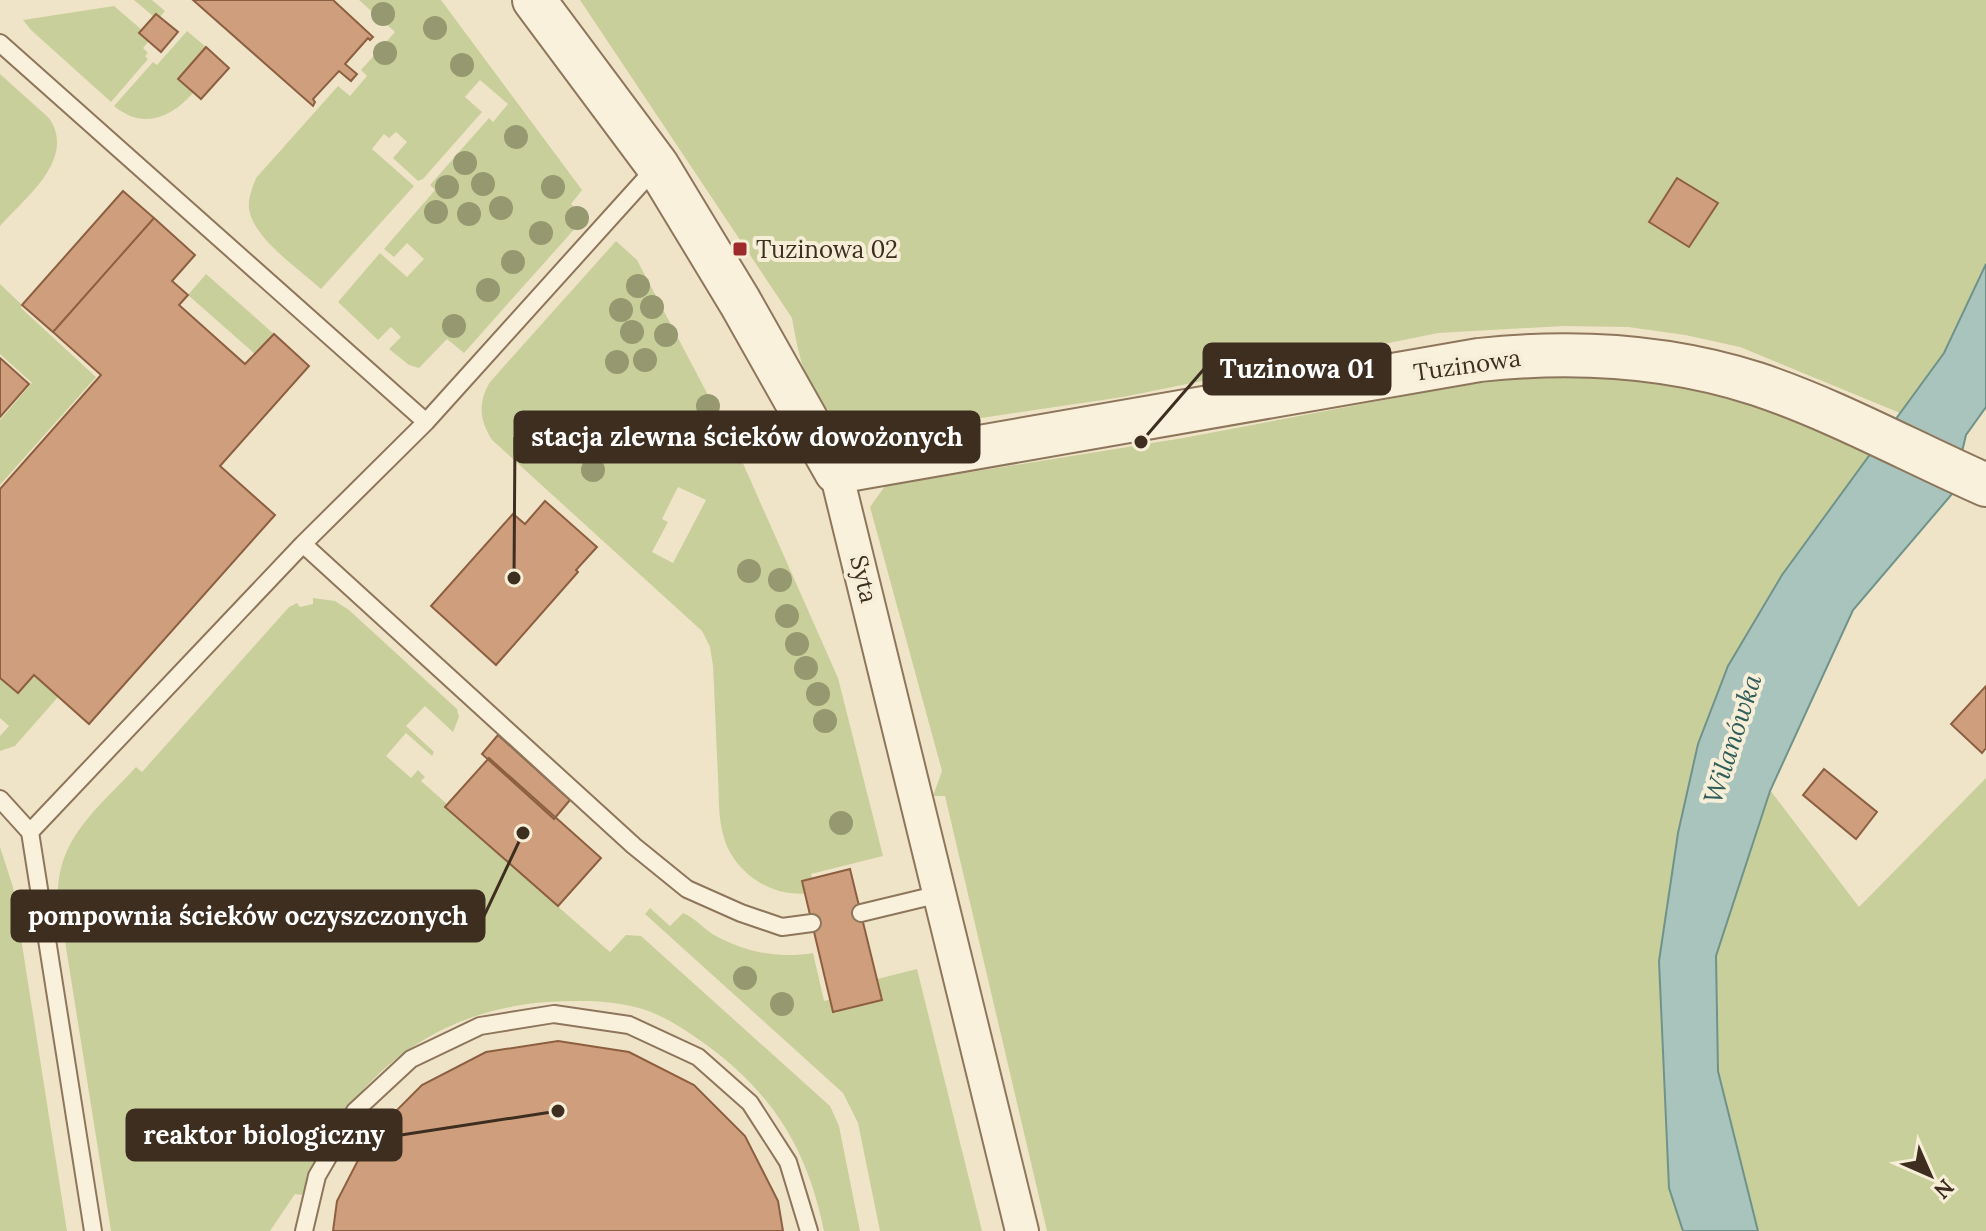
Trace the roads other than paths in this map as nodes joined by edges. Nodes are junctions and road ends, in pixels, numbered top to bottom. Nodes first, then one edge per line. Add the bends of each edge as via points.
1 (534, 0) edge
2 (0, 43) edge
3 (657, 165) junction
4 (426, 422) junction
5 (836, 472) junction
6 (1979, 482) edge
7 (303, 544) junction
8 (0, 799) edge
9 (30, 832) junction
10 (940, 894) junction
11 (861, 913) dead end
12 (812, 923) dead end
13 (93, 1231) edge
14 (304, 1231) edge
15 (809, 1231) edge
16 (1022, 1231) edge

1 - 3 street, Syta
2 - 4 lane
3 - 4 lane
3 - 5 street, Syta
4 - 7 lane
5 - 6 street, Tuzinowa via 1479,360 1536,355 1626,358 1713,372 1791,397
5 - 10 street, Syta
7 - 9 lane
7 - 12 lane via 687,889 782,927
8 - 9 lane
9 - 13 lane
10 - 11 lane
10 - 16 street, Syta
14 - 15 lane via 317,1176 355,1111 411,1059 480,1026 554,1014 629,1025 698,1057 750,1103 781,1150

